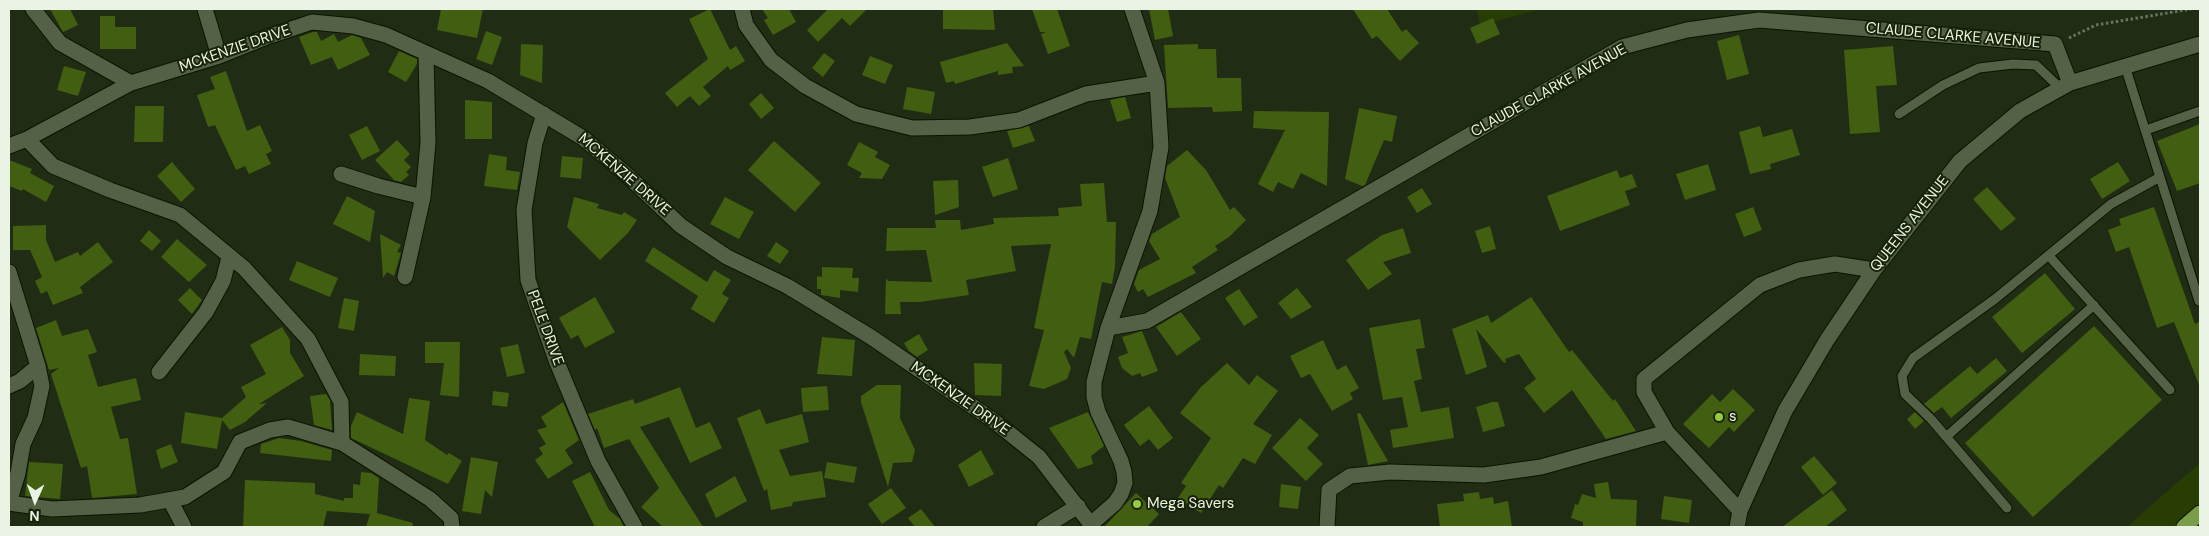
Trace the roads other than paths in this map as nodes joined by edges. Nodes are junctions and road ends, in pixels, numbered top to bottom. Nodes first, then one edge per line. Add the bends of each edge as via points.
1 (33, 9) edge
2 (205, 9) edge
3 (742, 9) edge
4 (1132, 9) edge
5 (2200, 44) edge
6 (426, 54) junction
7 (220, 56) junction
8 (2125, 66) junction
9 (1157, 82) junction
10 (131, 83) junction
11 (2065, 85) junction
12 (2200, 111) edge
13 (544, 114) junction
14 (1899, 114) dead end
15 (2146, 130) junction
16 (14, 142) edge
17 (341, 174) dead end
18 (2160, 177) junction
19 (423, 197) junction
20 (229, 256) junction
21 (2049, 256) junction
22 (1874, 270) junction
23 (9, 272) edge
24 (405, 277) dead end
25 (2199, 301) dead end
26 (2094, 305) junction
27 (1108, 328) junction
28 (38, 366) junction
29 (159, 372) dead end
30 (9, 386) edge
31 (2170, 390) dead end
32 (1667, 432) junction
33 (1946, 437) junction
34 (342, 443) junction
35 (170, 500) junction
36 (9, 503) edge
37 (1078, 506) junction
38 (2007, 508) dead end
39 (1740, 511) junction
40 (2200, 513) edge
41 (1092, 526) edge
42 (184, 527) edge
43 (452, 527) edge
44 (635, 527) edge
45 (1044, 527) edge
46 (1327, 527) edge
47 (1737, 527) edge
48 (2184, 527) edge

1 - 10 street via 60,43
2 - 7 street
3 - 9 street via 746,25 770,60 805,86 856,114 912,128 970,127 1018,120 1091,92
4 - 9 street
5 - 8 street, QUEENS AVENUE
6 - 7 street, MCKENZIE DRIVE via 386,35 354,26 312,22
6 - 13 street, MCKENZIE DRIVE via 488,81
6 - 19 street via 428,143
7 - 10 street, MCKENZIE DRIVE
8 - 11 street, QUEENS AVENUE
8 - 15 lane
9 - 27 street via 1161,147 1150,211
10 - 16 street, MCKENZIE DRIVE
11 - 14 lane via 2036,65 1979,68 1944,85
11 - 22 street, QUEENS AVENUE via 2020,111 1960,161
11 - 27 street, CLAUDE CLARKE AVENUE via 2055,44 1759,20 1687,30 1622,47 1147,321
12 - 15 lane
13 - 37 street, MCKENZIE DRIVE via 583,138 682,226 727,257 786,286 871,337 994,421 1039,457
13 - 44 street, PELE DRIVE via 535,143 524,210 528,280 556,360 598,461
15 - 18 lane
16 - 20 street via 53,166 180,215
17 - 19 street
18 - 21 lane via 2111,204
18 - 25 lane
19 - 24 street
20 - 29 street via 223,281 206,312
20 - 34 street via 244,268 308,339 341,402
21 - 26 lane
21 - 33 lane via 1913,358 1902,376 1905,394
22 - 32 street via 1835,264 1799,270 1760,285 1644,379 1644,392
22 - 39 street, QUEENS AVENUE via 1827,340 1786,411
23 - 28 street
26 - 31 lane
26 - 33 lane
27 - 41 street via 1094,382 1094,397 1122,466 1125,483 1121,494
28 - 30 street
28 - 36 street via 42,386 36,418 23,444
32 - 39 street
32 - 46 street via 1541,467 1484,475 1390,472 1350,476 1329,490
33 - 38 lane
34 - 35 street via 288,427 270,430 240,442 224,472 185,497
34 - 43 street via 430,499 451,518
35 - 36 street via 140,505 52,509
35 - 42 street
37 - 41 street, MCKENZIE DRIVE
37 - 45 street
39 - 47 street, QUEENS AVENUE
40 - 48 highway

